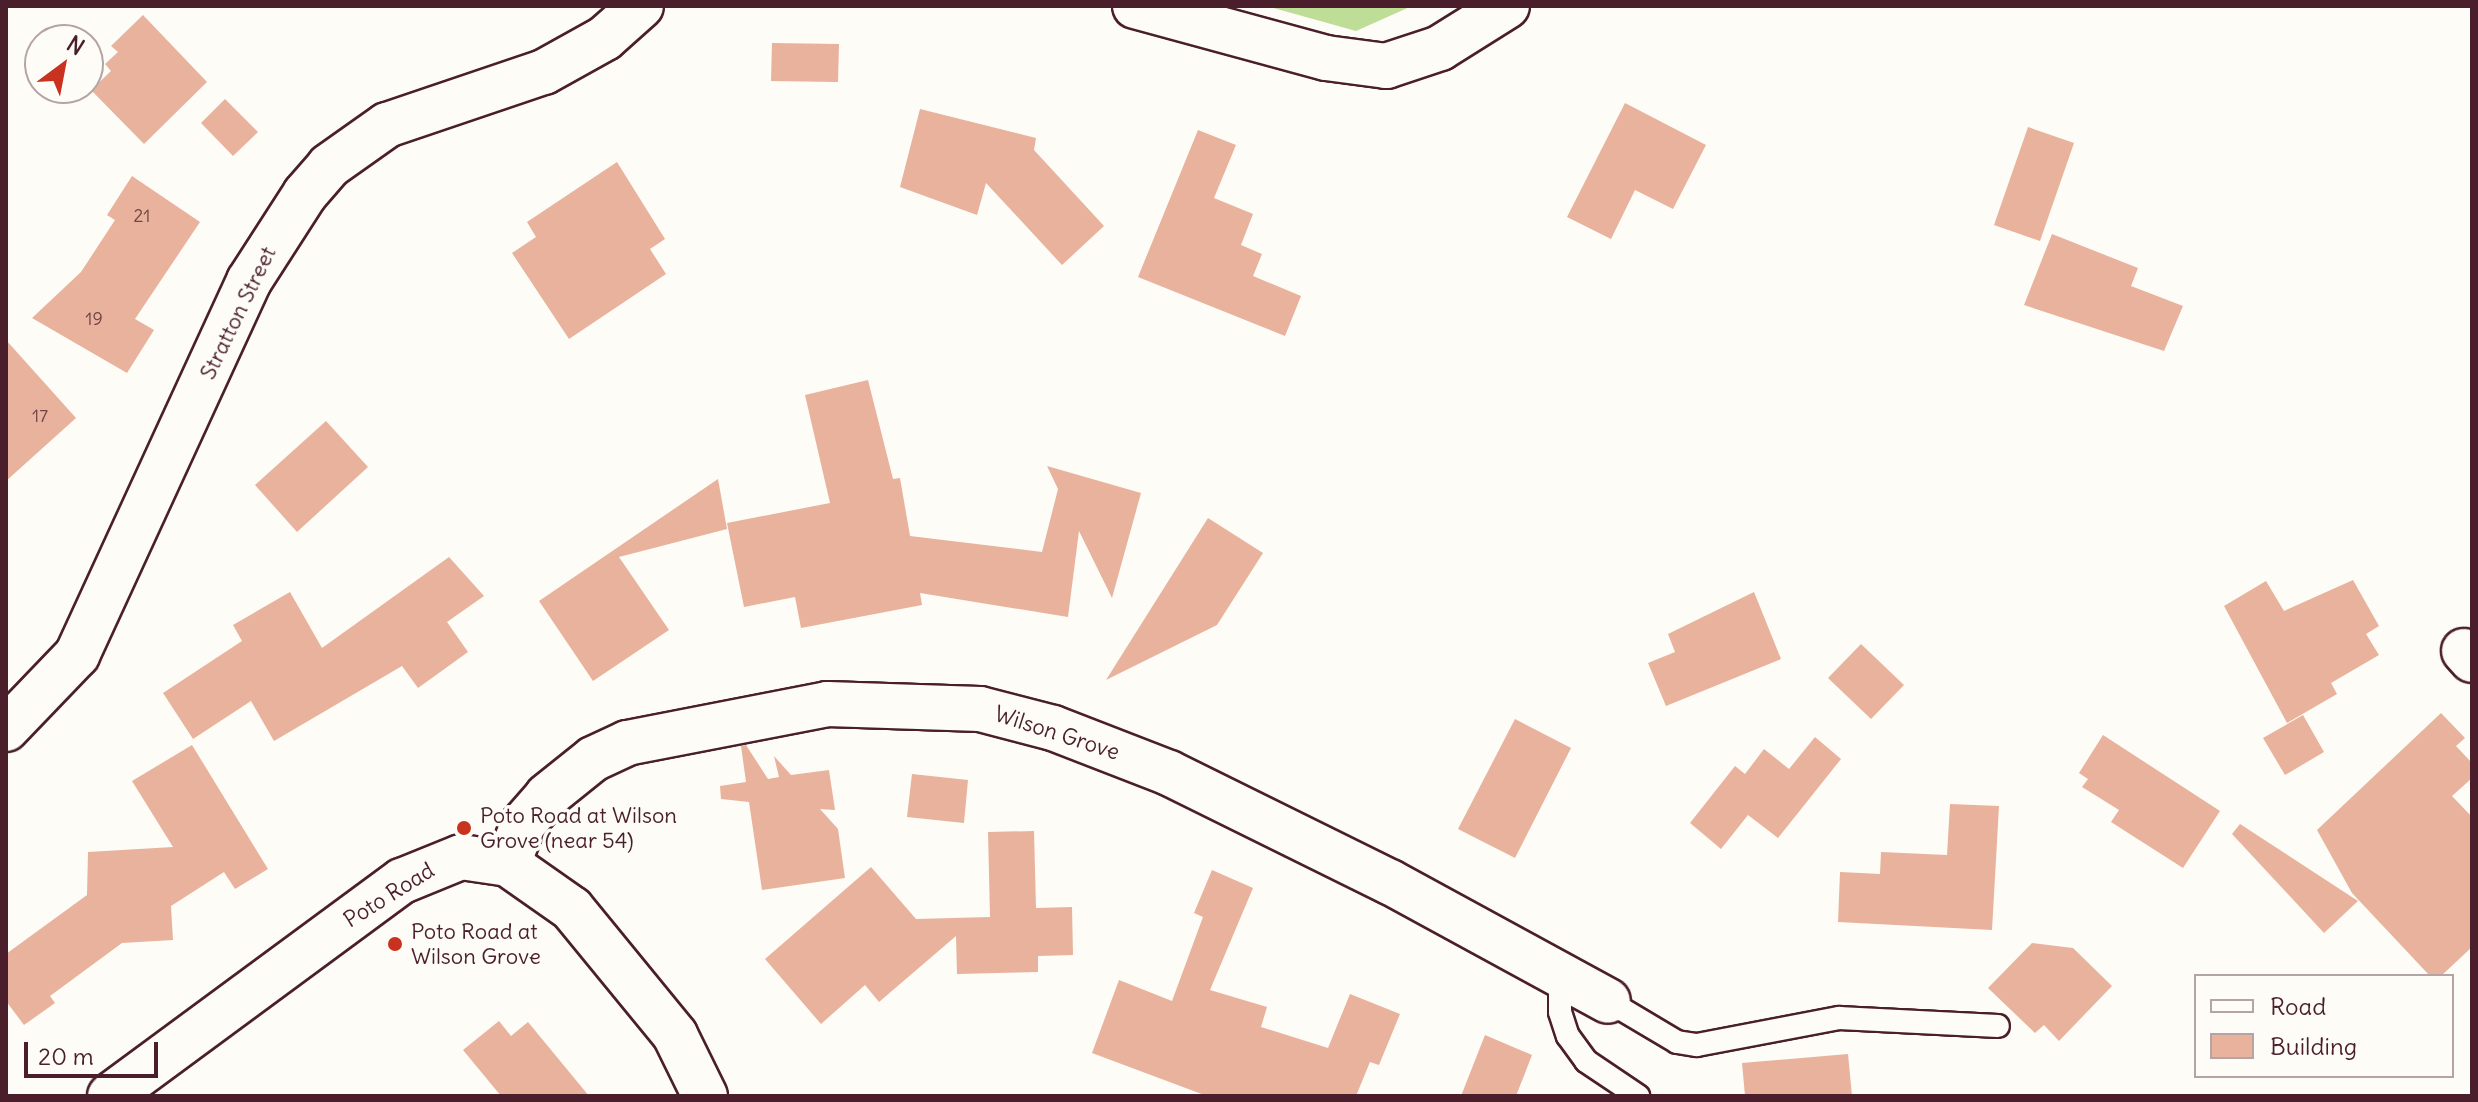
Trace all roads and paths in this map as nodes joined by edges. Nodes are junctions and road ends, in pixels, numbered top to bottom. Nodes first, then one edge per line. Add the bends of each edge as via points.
1 (641, 6) edge
2 (1135, 6) edge
3 (1507, 6) edge
4 (6, 729) edge
5 (508, 864) junction
6 (1560, 976) junction
7 (1608, 1001) joint
8 (1998, 1026) dead end
9 (110, 1096) edge
10 (705, 1096) edge
11 (1638, 1096) edge

1 - 4 street, Stratton Street via 605,38 544,72 387,125 313,185 249,281 77,655
2 - 3 street via 1326,58 1386,66 1440,48
5 - 6 street, Wilson Grove via 523,824 547,796 593,759 627,743 827,704 980,709 1053,728 1169,773 1390,882
5 - 9 street, Poto Road via 461,857 402,881
5 - 10 street, Poto Road via 551,889 603,943 675,1035
6 - 7 street, Wilson Grove
6 - 11 lane via 1560,1012 1568,1036 1586,1061
7 - 8 lane via 1677,1042 1697,1045 1839,1018

